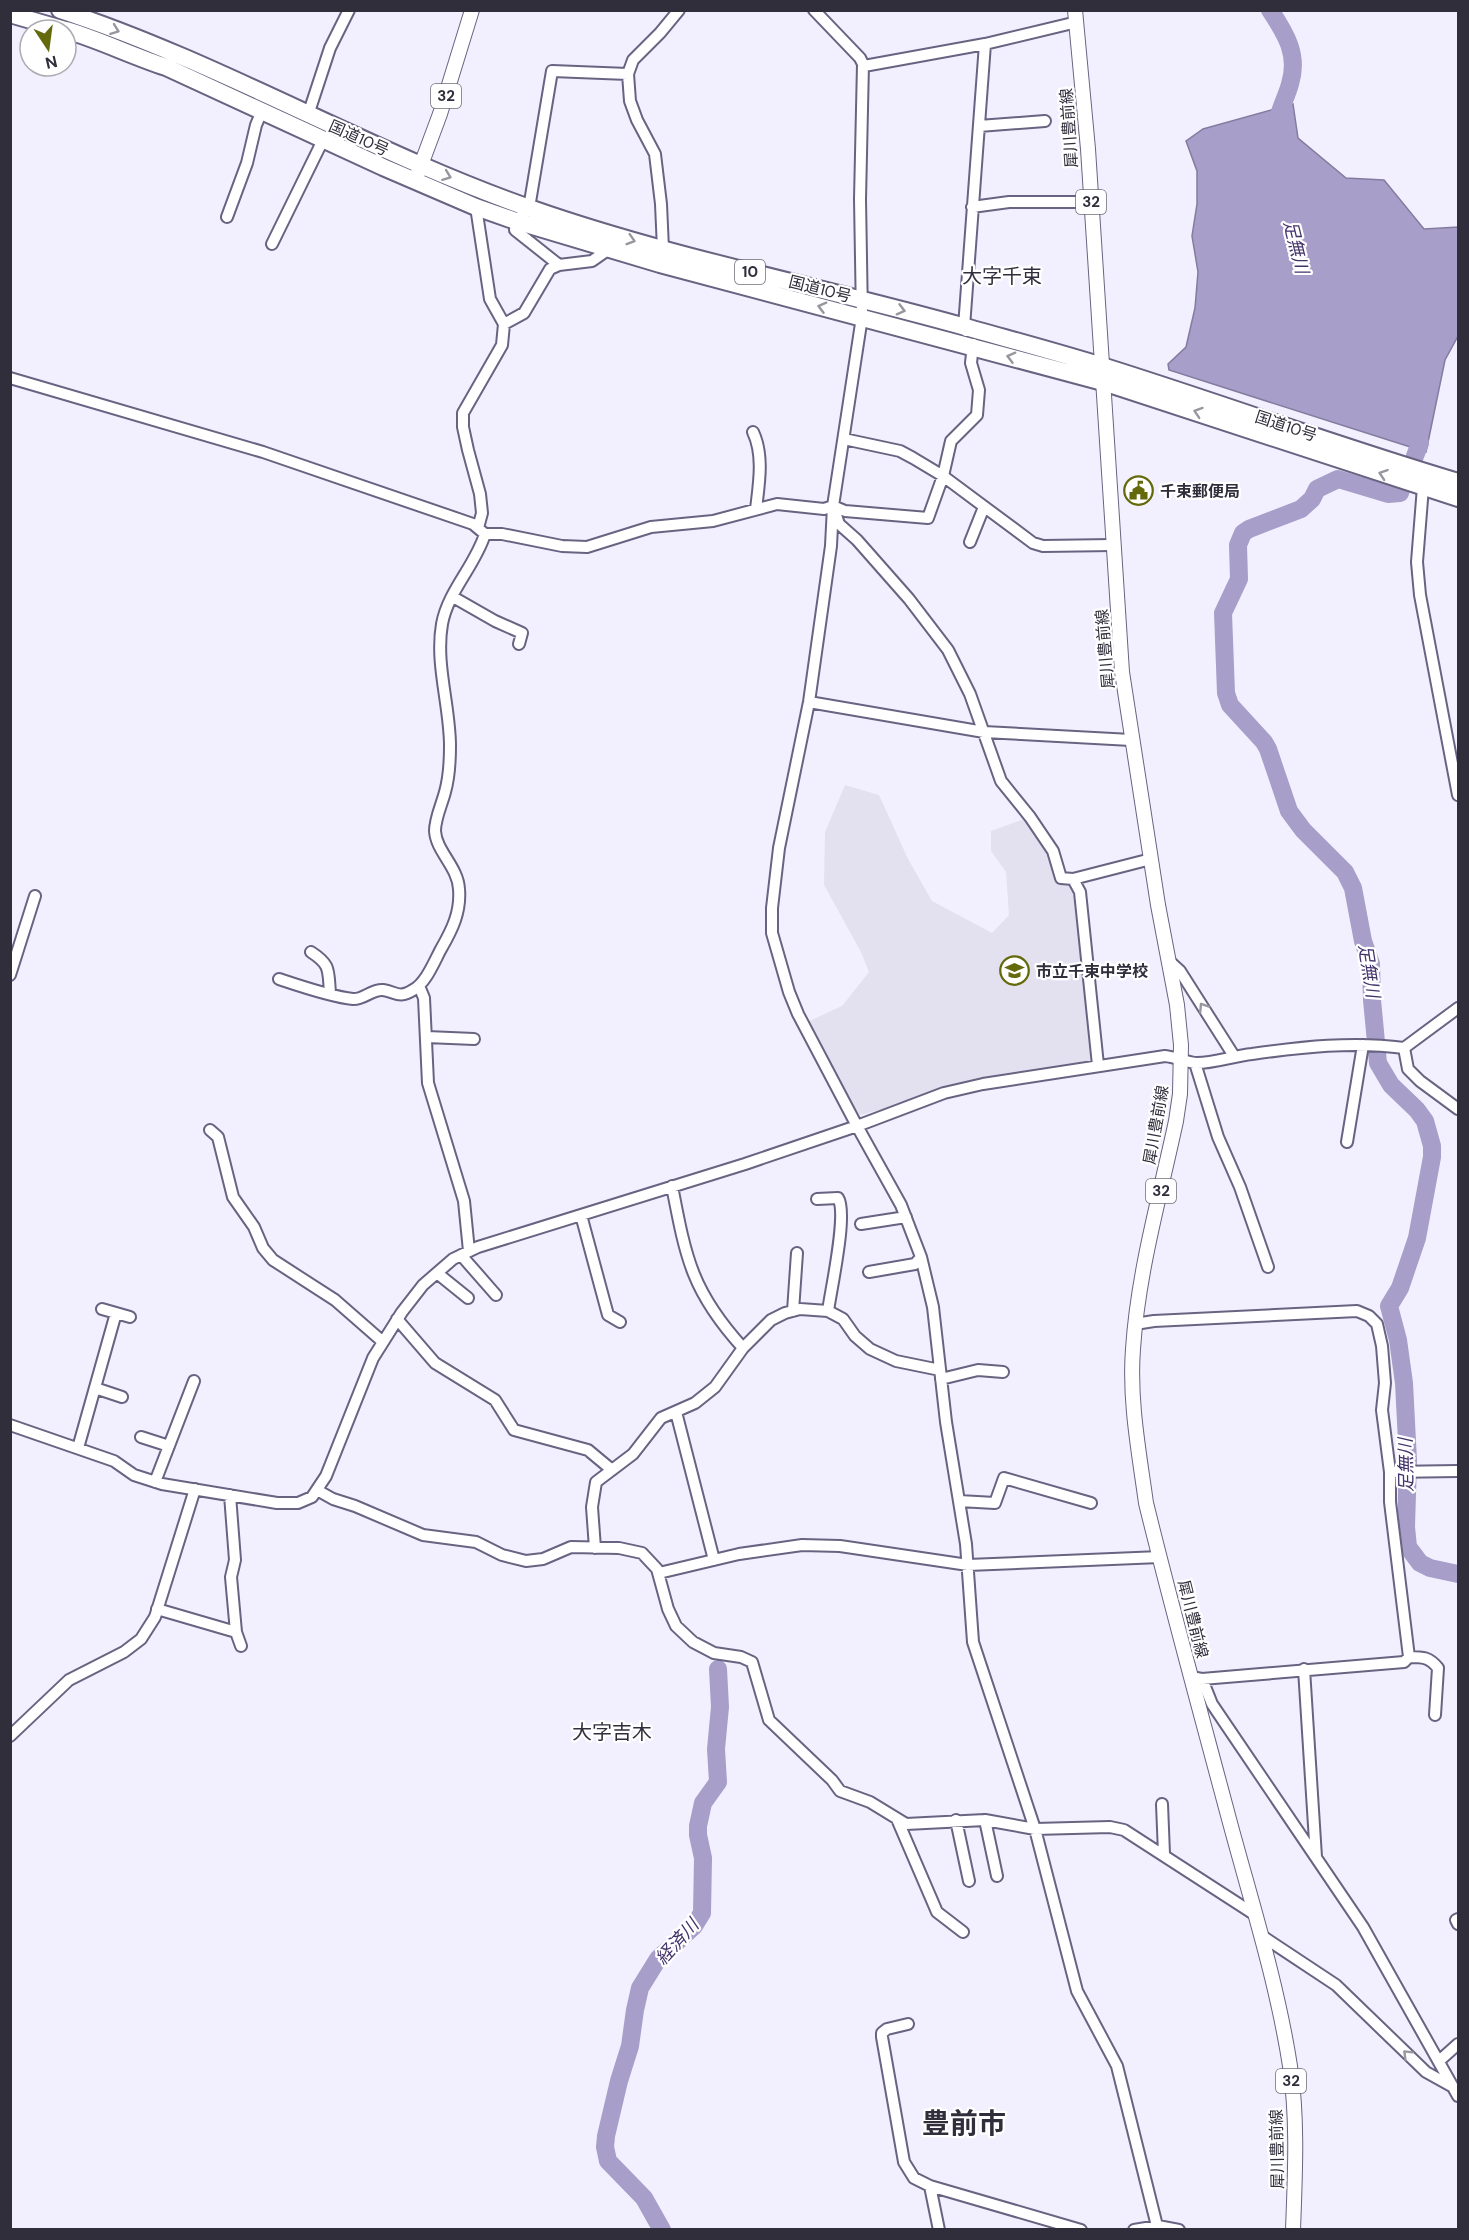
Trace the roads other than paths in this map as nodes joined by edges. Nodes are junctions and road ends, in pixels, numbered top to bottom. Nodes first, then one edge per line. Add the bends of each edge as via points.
1 (60, 10) edge
2 (349, 10) edge
3 (472, 10) edge
4 (679, 10) edge
5 (814, 10) edge
6 (1076, 16) edge
7 (78, 34) edge
8 (985, 44) junction
9 (864, 66) junction
10 (628, 74) junction
11 (262, 111) junction
12 (308, 115) junction
13 (1045, 121) dead end
14 (979, 126) junction
15 (323, 140) junction
16 (418, 173) junction
17 (1090, 202) junction
18 (476, 207) junction
19 (972, 207) junction
20 (530, 208) junction
21 (227, 217) dead end
22 (516, 221) junction
23 (272, 244) dead end
24 (609, 249) junction
25 (663, 249) junction
26 (559, 265) junction
27 (862, 309) junction
28 (504, 324) junction
29 (964, 327) junction
30 (975, 347) junction
31 (1103, 374) junction
32 (10, 378) edge
33 (753, 432) dead end
34 (844, 440) junction
35 (942, 476) junction
36 (1458, 482) edge
37 (1423, 488) junction
38 (1458, 498) edge
39 (833, 506) junction
40 (984, 507) junction
41 (756, 509) junction
42 (482, 531) junction
43 (970, 542) dead end
44 (1113, 545) junction
45 (453, 597) junction
46 (519, 644) dead end
47 (809, 702) junction
48 (984, 732) junction
49 (1131, 740) junction
50 (1458, 795) edge
51 (1151, 859) junction
52 (1073, 879) junction
53 (35, 896) dead end
54 (311, 952) dead end
55 (1169, 961) junction
56 (10, 975) edge
57 (279, 979) dead end
58 (419, 986) junction
59 (330, 993) junction
60 (1458, 1008) edge
61 (427, 1037) junction
62 (474, 1039) dead end
63 (1363, 1044) junction
64 (1404, 1048) junction
65 (1234, 1056) junction
66 (1181, 1058) junction
67 (1195, 1063) junction
68 (1098, 1065) junction
69 (1458, 1109) edge
70 (857, 1126) junction
71 (210, 1130) dead end
72 (1347, 1142) dead end
73 (672, 1186) junction
74 (817, 1200) dead end
75 (581, 1215) junction
76 (906, 1217) junction
77 (861, 1224) dead end
78 (465, 1253) junction
79 (797, 1253) dead end
80 (921, 1257) junction
81 (1268, 1267) dead end
82 (869, 1272) dead end
83 (437, 1273) junction
84 (496, 1295) dead end
85 (468, 1298) dead end
86 (102, 1309) dead end
87 (793, 1311) junction
88 (828, 1311) junction
89 (116, 1313) junction
90 (130, 1317) dead end
91 (397, 1319) junction
92 (620, 1322) dead end
93 (1135, 1324) junction
94 (383, 1342) junction
95 (743, 1348) junction
96 (1003, 1372) dead end
97 (941, 1374) junction
98 (194, 1381) dead end
99 (95, 1388) junction
100 (122, 1397) dead end
101 (676, 1412) junction
102 (10, 1425) edge
103 (141, 1437) dead end
104 (169, 1446) junction
105 (78, 1448) junction
106 (612, 1470) junction
107 (1390, 1472) junction
108 (1458, 1472) edge
109 (155, 1482) junction
110 (195, 1489) junction
111 (317, 1490) junction
112 (230, 1495) junction
113 (959, 1501) junction
114 (1091, 1503) dead end
115 (595, 1548) junction
116 (1160, 1557) junction
117 (714, 1560) junction
118 (968, 1565) junction
119 (658, 1573) junction
120 (157, 1609) junction
121 (236, 1632) junction
122 (241, 1646) dead end
123 (1409, 1657) junction
124 (1304, 1669) junction
125 (1196, 1678) junction
126 (1435, 1715) dead end
127 (10, 1737) edge
128 (1162, 1804) dead end
129 (897, 1819) junction
130 (956, 1820) junction
131 (985, 1820) junction
132 (1035, 1829) junction
133 (1164, 1854) junction
134 (1316, 1857) junction
135 (997, 1876) dead end
136 (969, 1881) dead end
137 (1254, 1914) junction
138 (1458, 1919) edge
139 (1458, 1924) edge
140 (963, 1932) dead end
141 (1262, 1936) junction
142 (908, 2024) dead end
143 (1458, 2044) edge
144 (1439, 2061) junction
145 (1457, 2091) edge
146 (930, 2186) junction
147 (1158, 2228) edge
148 (939, 2229) edge
149 (1081, 2229) edge
150 (1134, 2229) edge
151 (1179, 2229) edge
152 (1293, 2229) edge

1 -> 12 highway, 国道10号 / 10 via 134,37
2 - 12 street via 330,48
3 - 16 main road, 32
4 - 10 street via 633,60
5 - 9 street
6 - 8 street
6 - 17 main road, 犀川豊前線 / 32
7 - 11 highway, 国道10号 / 10 via 166,67
8 - 9 street
8 - 14 street
9 - 27 street
10 - 20 street via 552,71
10 - 25 street via 630,101 655,154
11 - 15 highway, 国道10号 / 10
11 - 21 street
12 - 16 highway, 国道10号 / 10
13 - 14 street
14 - 19 street
15 - 16 highway, 国道10号 / 10
15 - 23 street
16 - 18 highway, 国道10号 / 10
16 -> 20 highway, 国道10号 / 10
17 - 19 street via 1009,202
17 - 31 main road, 犀川豊前線 / 32
18 - 22 highway, 国道10号 / 10
18 - 28 street via 490,298
19 - 29 street
20 - 22 street
20 -> 25 highway, 国道10号 / 10
22 - 24 highway, 国道10号 / 10
22 - 26 street via 515,230
24 - 26 street via 592,261
27 -> 24 highway, 国道10号 / 10
25 - 27 highway, 国道10号 / 10
26 - 28 street via 550,270 524,313
27 -> 29 highway, 国道10号 / 10
27 - 30 highway, 国道10号 / 10
27 - 34 street
28 - 42 street via 502,345 463,413 480,494
29 - 30 street
29 - 31 highway, 国道10号 / 10
31 -> 30 highway, 国道10号 / 10
30 - 35 street via 971,363 979,390 977,415 951,441
31 - 36 highway, 国道10号 / 10
37 -> 31 highway, 国道10号 / 10
31 - 44 main road, 犀川豊前線 / 32
32 - 42 street via 263,452 473,524
33 - 41 street via 760,477
34 - 35 street via 900,452
34 - 39 street
35 - 39 street via 928,518 845,512
35 - 40 street
37 - 38 highway, 国道10号 / 10
37 - 50 street via 1417,562 1420,595
39 - 41 street via 824,509 777,504
39 - 47 street
39 - 48 street via 839,524 909,599 948,650
40 - 43 street
40 - 44 street via 1033,543 1043,546
41 - 42 street via 713,521 651,527 587,547
42 - 45 street via 480,551
44 - 49 main road, 犀川豊前線 / 32
45 - 46 street via 522,633
45 - 58 street via 442,622 450,748 446,788 435,833 454,868 459,909
47 - 48 street
47 - 70 street via 779,848 771,922 794,1003
48 - 49 street
48 - 52 street via 1001,782 1053,851 1061,878
49 - 51 main road, 犀川豊前線 / 32
51 - 52 street
51 - 55 main road, 犀川豊前線 / 32
52 - 68 street via 1080,892
53 - 56 street
54 - 59 street via 327,966
65 -> 55 street via 1180,971
55 - 66 main road, 犀川豊前線 / 32
57 - 59 street
58 - 59 street via 405,994 384,990 356,1000
58 - 61 street via 424,998
60 - 64 street
61 - 62 street
61 - 78 street via 428,1083 464,1201
63 - 64 street
63 - 65 street
63 - 72 street
64 - 69 street via 1408,1069
65 - 67 street
66 - 67 street
66 - 68 street via 1165,1056
66 - 93 main road, 犀川豊前線 / 32 via 1176,1121
67 - 81 street via 1218,1137
68 - 70 street via 944,1093
70 - 73 street
70 - 76 street
71 - 94 street via 218,1137 233,1197 263,1248 273,1260 335,1300
73 - 75 street
73 - 95 street via 684,1248 699,1289
74 - 88 street via 838,1198 842,1204
75 - 78 street
75 - 92 street via 608,1315
76 - 77 street
76 - 80 street
78 - 83 street
78 - 84 street
79 - 87 street
80 - 82 street via 915,1263
80 - 97 street via 933,1307
83 - 85 street
83 - 91 street
86 - 89 street
87 - 88 street
87 - 95 street via 771,1320
88 - 97 street via 843,1319 870,1349
89 - 90 street
89 - 99 street
91 - 94 street
91 - 106 street via 435,1363 495,1400 514,1430 588,1450
93 - 107 street via 1350,1311 1369,1316 1379,1328 1382,1346 1382,1410
93 - 116 main road, 犀川豊前線 / 32 via 1132,1351 1137,1439 1146,1503
94 - 111 street
95 - 101 street via 715,1387
96 - 97 street
97 - 113 street
98 - 104 street
99 - 100 street
99 - 105 street
101 - 106 street via 661,1418 633,1454
101 - 117 street
102 - 105 street
103 - 104 street
104 - 109 street
105 - 109 street
106 - 115 street via 596,1482 593,1492
107 - 108 street
107 - 123 street via 1390,1502
109 - 110 street
110 - 112 street
110 - 120 street
111 - 112 street via 298,1503
111 - 115 street via 423,1535 476,1542 526,1561 543,1559 571,1547
112 - 121 street
113 - 114 street via 995,1503 1004,1478
113 - 118 street
115 - 119 street via 642,1553
116 - 118 street
116 - 125 main road, 犀川豊前線 / 32
117 - 118 street via 802,1545 840,1546
117 - 119 street
118 - 132 street via 973,1642
119 - 129 street via 676,1626 693,1642 714,1653 752,1662 769,1720 840,1791 870,1802
120 - 121 street
120 - 127 street via 141,1638 124,1652 69,1680
121 - 122 street
123 - 124 street via 1404,1662
123 - 126 street via 1432,1660 1438,1668
124 - 125 street
124 - 134 street
125 - 134 street
125 - 137 main road, 犀川豊前線 / 32
128 - 133 street
129 - 130 street via 918,1825
129 - 140 street via 938,1912
130 - 131 street
130 - 136 street
131 - 132 street
131 - 135 street
132 - 133 street via 1117,1828
132 - 147 street via 1077,1991 1117,2066
133 - 137 street
134 - 144 street via 1363,1927
137 - 141 main road, 犀川豊前線 / 32
138 - 139 street
145 -> 141 street via 1426,2072 1336,1985
141 - 152 main road, 犀川豊前線 / 32 via 1290,2068 1296,2158
142 - 146 street via 884,2031 883,2045 904,2162 914,2178
143 - 144 street
144 - 145 street
146 - 148 street
146 - 149 street
147 - 150 street
147 - 151 street

